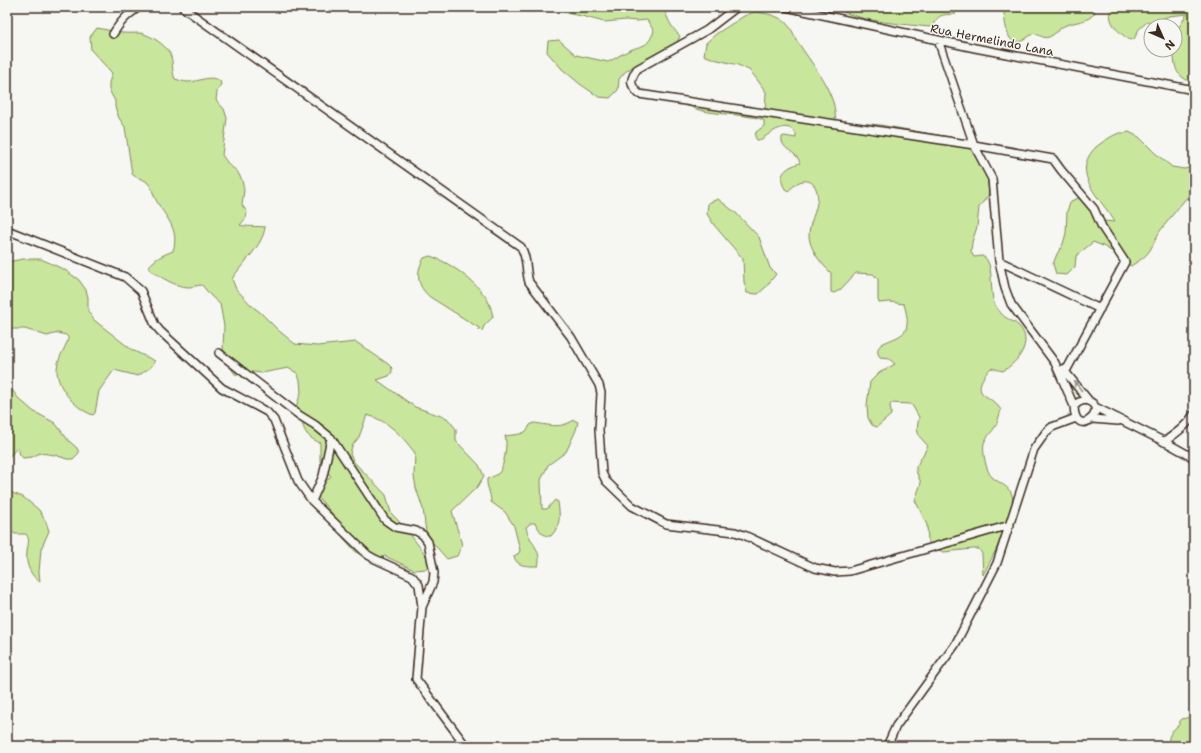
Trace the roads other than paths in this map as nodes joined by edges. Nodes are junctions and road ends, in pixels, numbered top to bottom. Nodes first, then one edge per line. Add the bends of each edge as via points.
1 (139, 7) edge
2 (182, 7) edge
3 (737, 7) edge
4 (786, 7) edge
5 (113, 34) dead end
6 (938, 40) junction
7 (1194, 90) edge
8 (974, 145) junction
9 (7, 230) edge
10 (999, 261) junction
11 (1100, 309) junction
12 (219, 353) dead end
13 (1055, 363) junction
14 (1066, 371) junction
15 (1089, 401) junction
16 (1095, 407) junction
17 (1074, 408) junction
18 (1194, 414) edge
19 (1076, 418) junction
20 (1092, 419) junction
21 (1122, 421) junction
22 (1059, 424) junction
23 (331, 438) junction
24 (1164, 442) junction
25 (1194, 458) edge
26 (312, 501) junction
27 (1010, 525) junction
28 (422, 607) junction
29 (466, 746) edge
30 (888, 746) edge

1 - 5 street via 122,21
2 - 27 street via 521,247 525,254 529,282 570,337 599,385 602,473 632,506 666,524 735,532 816,568 835,572 850,571
3 - 8 street via 707,30 637,69 631,79 635,90 639,94
4 - 6 street, Rua Hermelindo Lana
6 - 7 street, Rua Hermelindo Lana
6 - 8 street
8 - 10 street via 992,179
8 - 11 street via 1053,159 1094,209 1102,227 1125,262
9 - 26 street via 125,277 141,291 160,331 222,388 267,412 274,420 298,481
10 - 11 street
10 - 13 street via 1011,304
11 - 14 street
12 - 23 street
13 - 14 street
13 - 17 street
15 -> 14 street
15 - 16 street
15 - 17 street via 1082,400
16 - 20 street
16 - 21 street
17 - 19 street
17 - 22 street
18 - 24 street via 1181,429
19 - 20 street via 1081,422
19 - 22 street
20 - 21 street
21 - 24 street
22 - 27 street via 1046,432 1034,449
23 - 26 street via 323,476
23 - 28 street via 385,520 395,527 416,531 428,542 434,573 433,582
24 - 25 street
26 - 28 street via 368,555 412,576 419,585
27 - 30 street via 998,563 955,645 896,726
28 - 29 street via 416,679

